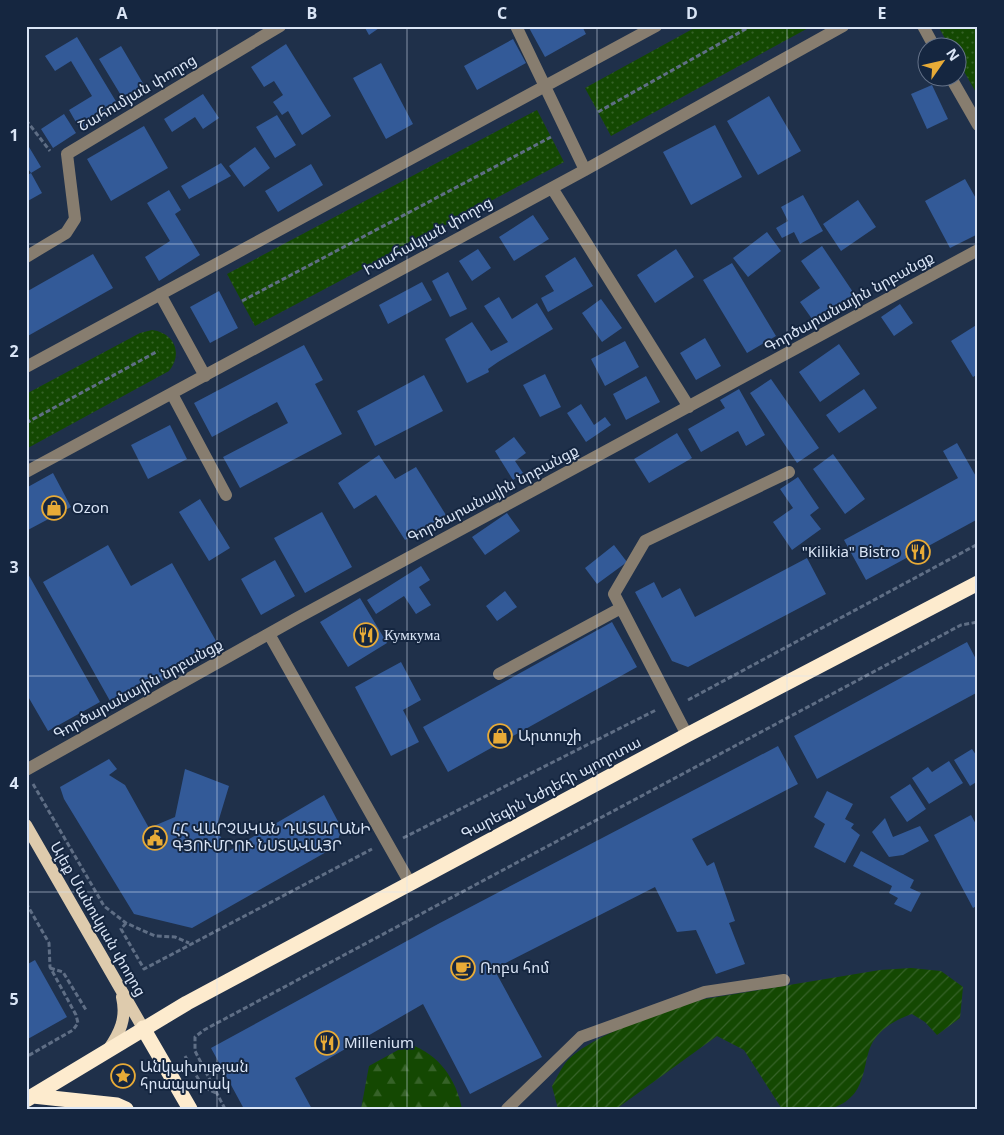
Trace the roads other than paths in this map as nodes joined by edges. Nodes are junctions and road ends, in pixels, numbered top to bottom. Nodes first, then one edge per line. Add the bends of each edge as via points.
1 (280, 26) edge
2 (516, 26) edge
3 (656, 26) edge
4 (843, 26) edge
5 (923, 26) edge
6 (929, 38) edge
7 (545, 86) junction
8 (957, 88) edge
9 (978, 125) edge
10 (585, 170) junction
11 (552, 188) junction
12 (978, 250) edge
13 (26, 257) edge
14 (160, 294) junction
15 (26, 367) edge
16 (205, 376) junction
17 (172, 394) junction
18 (689, 407) junction
19 (26, 472) edge
20 (789, 472) dead end
21 (226, 495) dead end
22 (978, 582) edge
23 (621, 608) junction
24 (269, 634) junction
25 (499, 674) dead end
26 (688, 735) junction
27 (29, 776) edge
28 (26, 825) edge
29 (410, 883) junction
30 (784, 980) dead end
31 (120, 990) junction
32 (143, 1028) junction
33 (105, 1053) junction
34 (30, 1098) edge
35 (121, 1107) edge
36 (190, 1109) edge
37 (507, 1109) edge

1 - 13 street, Շահումյան փողոց via 67,154 74,219 66,233
2 - 7 street
3 - 7 street
4 - 10 street, Իսահակյան փողոց
5 - 6 street
7 - 10 street
7 - 14 street
8 - 9 street
10 - 11 street, Իսահակյան փողոց
11 - 16 street, Իսահակյան փողոց
11 - 18 street
12 - 18 street, Գործարանային նրբանցք
14 - 15 street
14 - 16 street
16 - 17 street, Իսահակյան փողոց
17 - 19 street, Իսահակյան փողոց
17 - 21 street
18 - 24 street, Գործարանային նրբանցք
20 - 23 street via 645,542 614,594
22 - 26 highway, Գարեգին Նժդեհի պողոտա
23 - 25 street
23 - 26 street
24 - 27 street, Գործարանային նրբանցք
24 - 29 street
26 - 29 highway, Գարեգին Նժդեհի պողոտա
28 - 31 main road, Ալեք Մանուկյան փողոց
29 - 32 highway, Գարեգին Նժդեհի պողոտա
30 - 37 street via 705,992 581,1037
31 - 32 main road, Ալեք Մանուկյան փողոց
31 - 33 main road via 124,1017 118,1035
32 - 33 highway
32 - 36 highway
33 - 34 highway
34 - 35 highway

